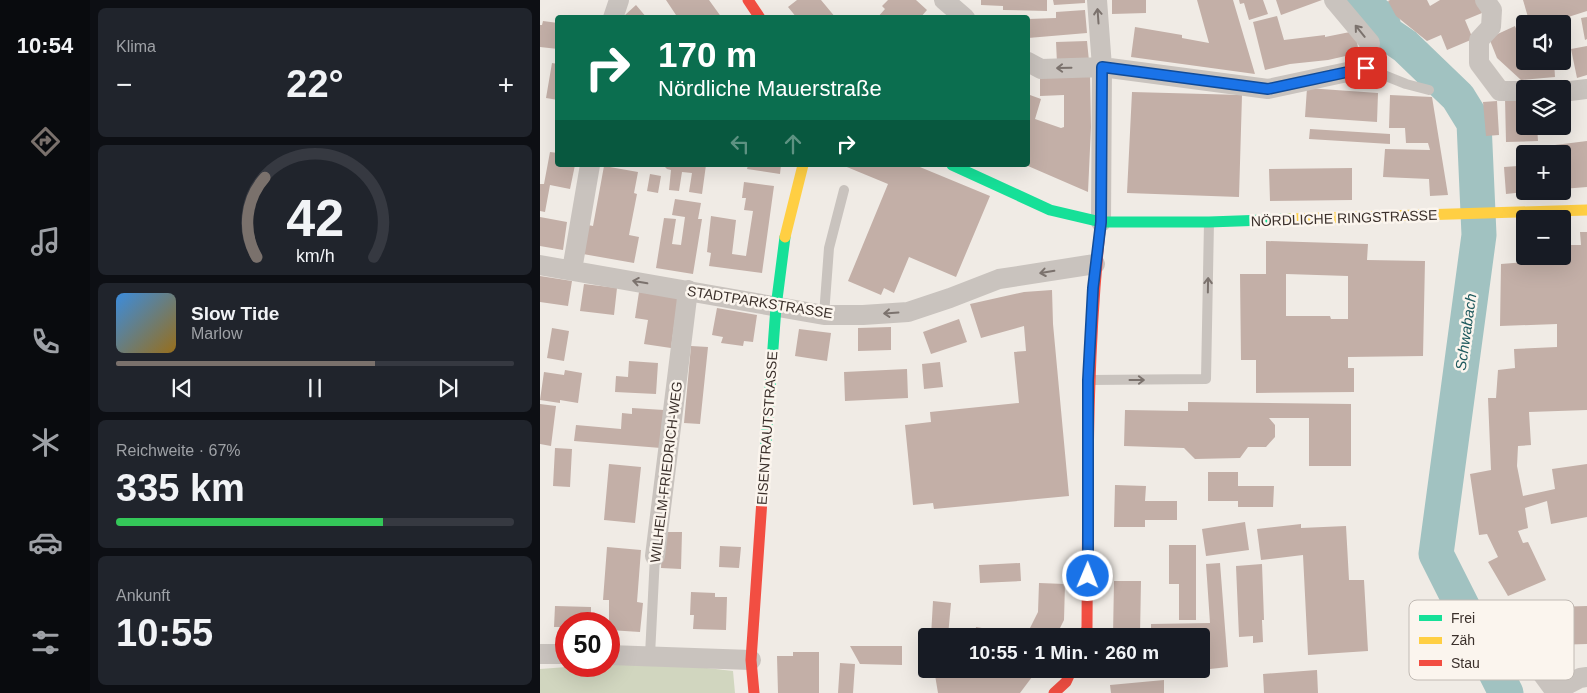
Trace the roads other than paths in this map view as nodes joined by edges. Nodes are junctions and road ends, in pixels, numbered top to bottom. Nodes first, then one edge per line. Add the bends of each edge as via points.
1 (619, 0) edge
2 (748, 0) edge
3 (944, 0) edge
4 (1097, 0) edge
5 (1334, 0) edge
6 (1485, 0) edge
7 (614, 15) edge
8 (758, 15) edge
9 (962, 15) edge
10 (1030, 63) edge
11 (1102, 67) junction
12 (1366, 68) junction
13 (1587, 89) edge
14 (1429, 90) dead end
15 (1516, 91) edge
16 (1571, 91) edge
17 (590, 167) edge
18 (802, 167) edge
19 (956, 167) edge
20 (844, 190) dead end
21 (1587, 210) edge
22 (1101, 222) junction
23 (1209, 222) junction
24 (1095, 264) junction
25 (540, 265) edge
26 (572, 270) junction
27 (688, 290) junction
28 (776, 307) junction
29 (824, 315) junction
30 (1088, 380) junction
31 (654, 556) joint
32 (1087, 628) edge
33 (540, 654) edge
34 (555, 654) edge
35 (620, 655) edge
36 (650, 655) junction
37 (751, 660) junction
38 (1587, 677) edge
39 (1068, 678) edge
40 (1547, 680) edge
41 (1066, 682) junction
42 (754, 693) edge
43 (1054, 693) edge
44 (1072, 693) edge

1 - 7 street
2 - 8 main road
3 - 9 street
11 -> 4 street
12 -> 5 street via 1370,44
6 - 15 street via 1492,10 1491,27 1479,40 1479,63 1500,91
11 -> 10 street via 1041,69
11 - 12 street via 1268,89
11 - 22 street
12 - 14 lane
13 - 16 street
17 - 26 street
18 - 28 main road, EISENTRAUTSTRASSE via 786,232
19 - 22 main road, NÖRDLICHE RINGSTRASSE via 1050,210
20 - 29 lane via 829,248
21 - 23 main road, NÖRDLICHE RINGSTRASSE
22 - 23 main road, NÖRDLICHE RINGSTRASSE
22 - 24 main road
30 -> 23 lane via 1206,379
24 -> 29 street, STADTPARKSTRASSE via 999,279 908,312
24 - 30 main road
25 - 26 street, STADTPARKSTRASSE
27 -> 26 street, STADTPARKSTRASSE
27 - 28 street, STADTPARKSTRASSE
27 - 31 street, WILHELM-FRIEDRICH-WEG
28 - 29 street, STADTPARKSTRASSE
28 - 37 main road, EISENTRAUTSTRASSE
30 - 32 main road
31 - 36 lane, WILHELM-FRIEDRICH-WEG
33 - 34 street
35 - 36 street
36 - 37 street
37 - 42 main road, EISENTRAUTSTRASSE
38 - 40 street via 1555,691
39 - 41 main road
41 - 43 main road
41 - 44 main road

